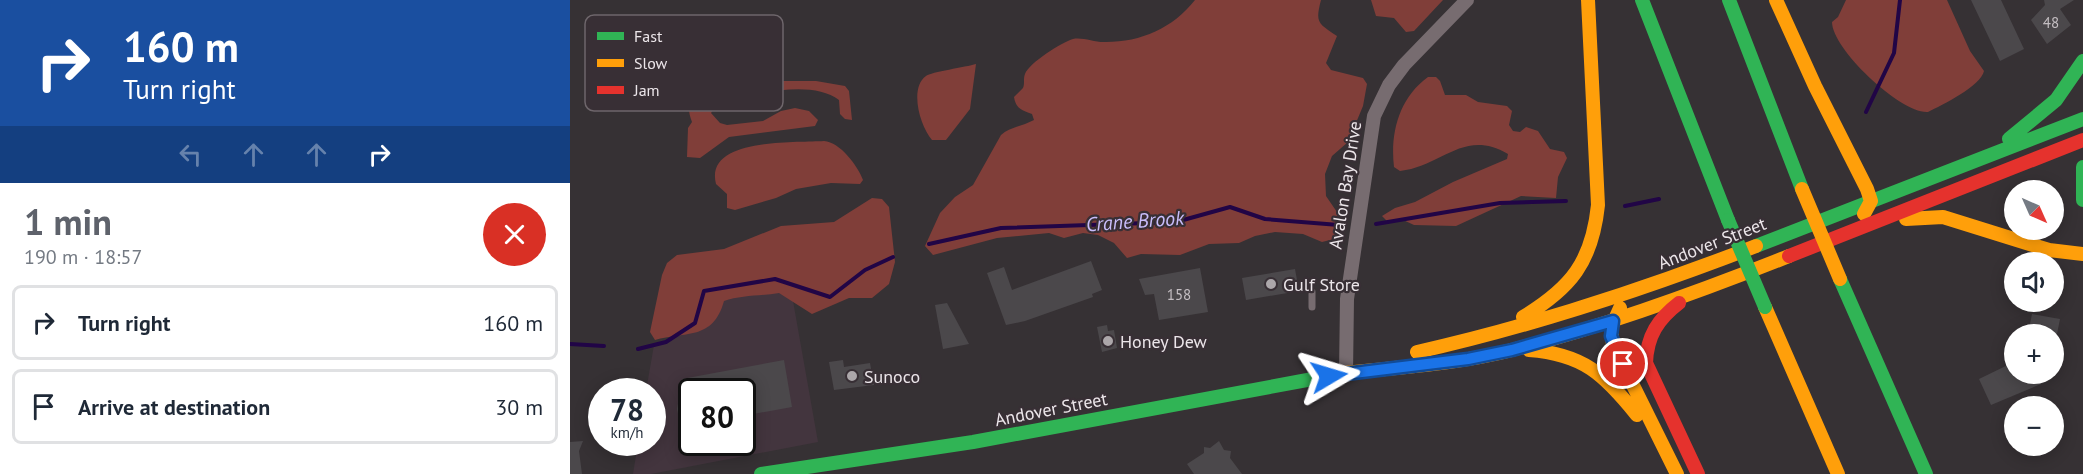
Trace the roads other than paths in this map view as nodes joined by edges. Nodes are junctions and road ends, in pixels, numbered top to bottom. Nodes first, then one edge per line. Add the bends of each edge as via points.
1 (1467, 0) edge
2 (1588, 0) edge
3 (1642, 0) edge
4 (1729, 0) edge
5 (1776, 0) edge
6 (2083, 61) edge
7 (2083, 119) edge
8 (2083, 140) edge
9 (1962, 166) junction
10 (2083, 167) edge
11 (2083, 200) edge
12 (1871, 201) junction
13 (1871, 226) junction
14 (1834, 240) junction
15 (2083, 254) edge
16 (1646, 287) junction
17 (1312, 292) dead end
18 (1691, 295) junction
19 (1312, 307) dead end
20 (1613, 321) junction
21 (1489, 336) junction
22 (1512, 350) junction
23 (1346, 373) junction
24 (1668, 456) junction
25 (761, 474) edge
26 (1677, 474) edge
27 (1698, 474) edge
28 (1838, 474) edge
29 (1926, 474) edge

1 - 23 street, Avalon Bay Drive via 1404,65 1374,116 1347,299
2 - 21 highway via 1598,205 1594,238 1580,269 1556,296
3 - 28 highway, bridge via 1728,220
4 - 29 highway, bridge via 1840,279
5 - 12 highway
6 - 9 highway via 2043,113 2012,138
7 - 9 highway, Andover Street
8 - 13 highway, Andover Street
9 - 12 highway, Andover Street
10 - 11 highway
12 - 14 highway via 1860,220
12 - 16 highway, Andover Street
13 - 14 highway, Andover Street
13 - 15 highway via 1943,217 2049,250
14 - 18 highway, Andover Street
16 - 20 highway via 1619,310
16 - 21 highway, Andover Street
17 - 19 lane
18 - 20 highway, Andover Street
18 - 27 highway via 1659,320 1646,348 1646,363
20 - 22 highway, Andover Street
20 - 24 highway via 1613,345
21 - 23 highway, Andover Street
22 - 23 highway, Andover Street via 1428,366
22 - 24 highway via 1554,352 1595,368 1608,378
23 - 25 highway, Andover Street via 973,442
24 - 26 highway

